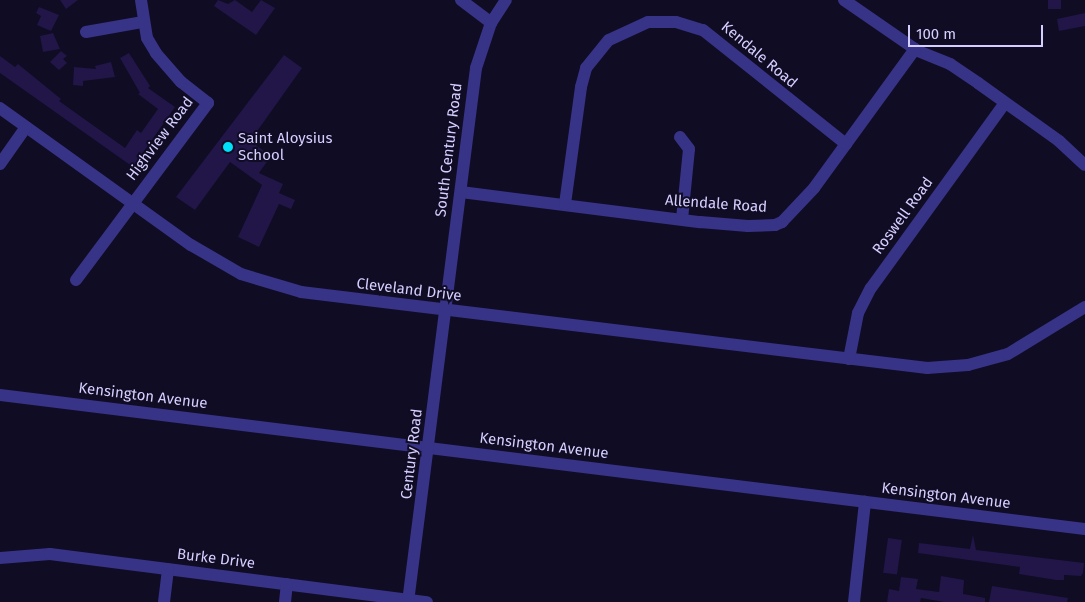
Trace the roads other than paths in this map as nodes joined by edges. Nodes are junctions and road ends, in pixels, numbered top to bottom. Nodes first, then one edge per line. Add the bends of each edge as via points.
1 (141, 0) edge
2 (461, 0) edge
3 (506, 0) edge
4 (844, 0) edge
5 (143, 22) junction
6 (490, 23) junction
7 (86, 32) dead end
8 (915, 49) junction
9 (1005, 103) junction
10 (0, 108) edge
11 (26, 127) junction
12 (680, 137) dead end
13 (846, 144) junction
14 (0, 164) edge
15 (1085, 165) edge
16 (461, 192) junction
17 (132, 203) junction
18 (565, 204) junction
19 (682, 219) junction
20 (76, 280) dead end
21 (1085, 307) edge
22 (446, 310) junction
23 (849, 359) junction
24 (0, 395) edge
25 (429, 448) junction
26 (866, 502) junction
27 (1085, 529) edge
28 (0, 558) edge
29 (168, 569) junction
30 (287, 584) junction
31 (408, 601) edge
32 (164, 602) edge
33 (284, 602) edge
34 (428, 602) edge
35 (854, 602) edge

1 - 5 street, Highview Road
2 - 6 street
3 - 6 street, South Century Road
4 - 8 street
5 - 7 street
5 - 17 street, Highview Road via 147,38 168,68 208,103
6 - 16 street, South Century Road via 476,68
8 - 9 street via 950,64
8 - 13 street, Allendale Road
9 - 15 street
9 - 23 street, Roswell Road via 871,288 858,313
10 - 11 street, Cleveland Drive
11 - 14 street
11 - 17 street, Cleveland Drive
12 - 19 street via 689,149
13 - 18 street, Kendale Road via 703,30 676,22 648,22 609,40 586,68 578,103
13 - 19 street, Allendale Road via 814,188 782,222 748,226
16 - 18 street, Allendale Road
16 - 22 street, South Century Road
17 - 20 street
17 - 22 street, Cleveland Drive via 199,250 262,282 310,293
18 - 19 street, Allendale Road
21 - 23 street, Cleveland Drive via 1028,344 985,362 927,368
22 - 23 street, Cleveland Drive
22 - 25 street, Century Road
24 - 25 street, Kensington Avenue
25 - 26 street, Kensington Avenue
25 - 31 street, Century Road
26 - 27 street, Kensington Avenue
26 - 35 street
28 - 29 street, Burke Drive via 50,554
29 - 30 street, Burke Drive
29 - 32 street
30 - 31 street, Burke Drive
30 - 33 street
31 - 34 street, Burke Drive

